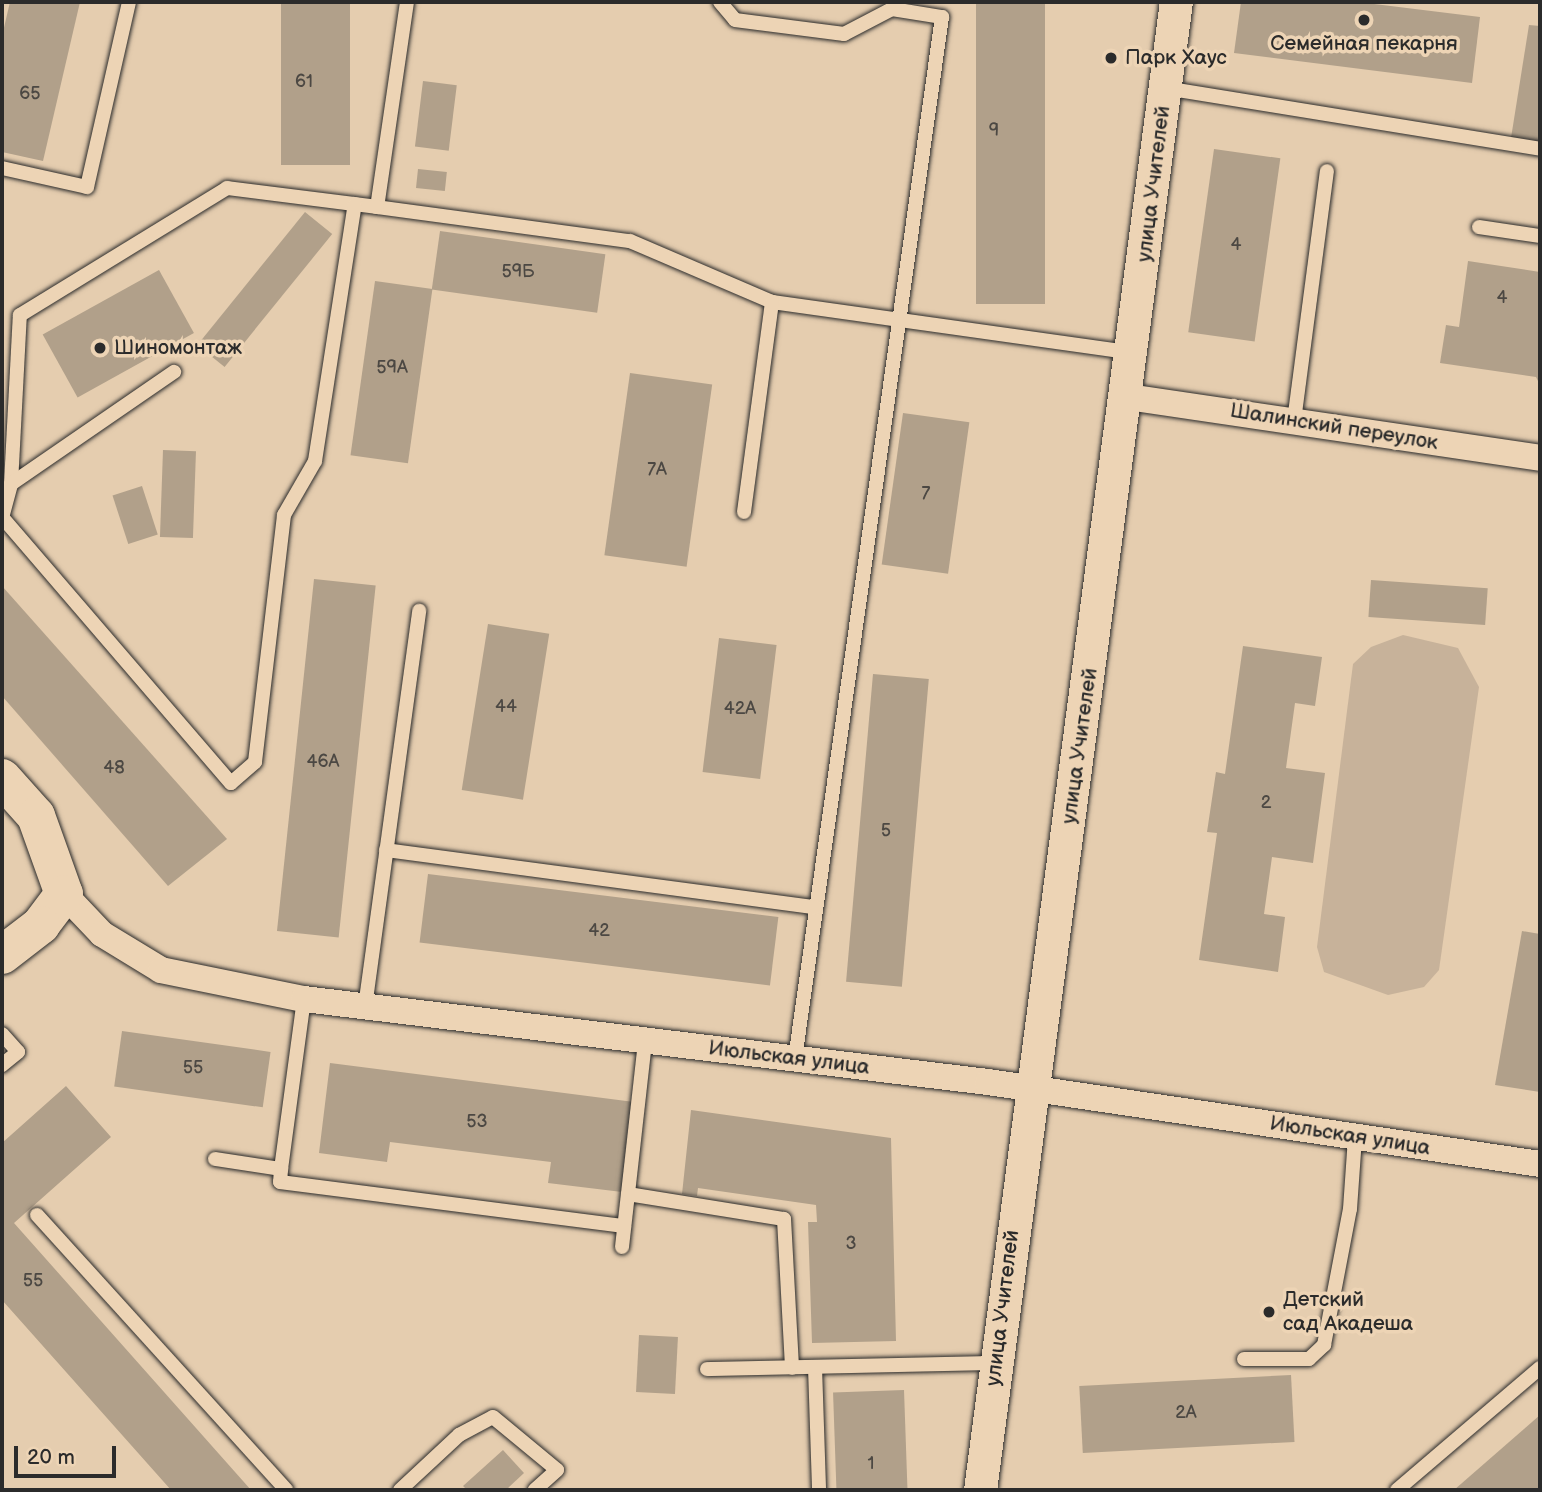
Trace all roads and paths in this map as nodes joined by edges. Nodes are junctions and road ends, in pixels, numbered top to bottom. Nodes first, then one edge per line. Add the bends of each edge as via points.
1 (129, 2) edge
2 (407, 2) edge
3 (720, 2) edge
4 (1175, 2) edge
5 (1165, 88) junction
6 (1540, 149) edge
7 (2, 168) edge
8 (1327, 171) dead end
9 (355, 204) junction
10 (377, 207) junction
11 (1479, 228) dead end
12 (1540, 236) edge
13 (772, 302) junction
14 (898, 321) junction
15 (1133, 353) junction
16 (174, 372) dead end
17 (1128, 397) junction
18 (1294, 421) junction
19 (1540, 458) edge
20 (11, 484) junction
21 (744, 512) dead end
22 (2, 518) edge
23 (419, 611) dead end
24 (2, 778) edge
25 (386, 850) junction
26 (64, 894) junction
27 (815, 908) junction
28 (2, 955) edge
29 (304, 999) junction
30 (365, 1007) junction
31 (2, 1034) edge
32 (645, 1041) junction
33 (795, 1059) junction
34 (2, 1065) edge
35 (1033, 1088) junction
36 (1355, 1137) junction
37 (215, 1159) dead end
38 (1540, 1164) edge
39 (281, 1169) junction
40 (628, 1194) junction
41 (37, 1215) dead end
42 (624, 1226) junction
43 (622, 1248) dead end
44 (1244, 1359) dead end
45 (996, 1363) junction
46 (816, 1367) junction
47 (792, 1368) junction
48 (1540, 1368) edge
49 (707, 1369) dead end
50 (286, 1490) edge
51 (400, 1490) edge
52 (535, 1490) edge
53 (819, 1490) edge
54 (980, 1490) edge
55 (1397, 1490) edge

1 - 7 lane via 87,187
2 - 10 lane
3 - 14 lane via 735,19 844,34 892,9 942,17
4 - 5 street, улица Учителей
5 - 6 lane
5 - 15 street, улица Учителей
8 - 18 lane
9 - 10 lane
9 - 20 lane via 228,188 20,315
9 - 22 lane via 315,461 284,515 255,762 231,783
10 - 13 lane via 630,241
11 - 12 lane
13 - 14 lane
13 - 21 lane
14 - 15 lane
14 - 27 lane
15 - 17 street, улица Учителей
16 - 20 lane
17 - 18 street, Шалинский переулок
17 - 35 street, улица Учителей
18 - 19 street, Шалинский переулок
20 - 22 lane
23 - 25 lane
24 - 26 main road via 36,816
25 - 27 lane
25 - 30 lane
26 - 28 main road via 41,925
26 - 29 street, Июльская улица via 103,934 161,970
27 - 33 lane
29 - 30 street, Июльская улица
29 - 39 lane
30 - 32 street, Июльская улица
31 - 34 lane via 18,1052
32 - 33 street, Июльская улица
32 - 40 lane
33 - 35 street, Июльская улица
35 - 36 street, Июльская улица
35 - 45 street, улица Учителей
36 - 38 street, Июльская улица
36 - 44 lane via 1350,1209 1324,1345 1309,1359
37 - 39 lane
39 - 42 lane via 279,1182
40 - 42 lane
40 - 47 lane via 784,1219
41 - 50 lane
42 - 43 lane
45 - 46 lane
45 - 54 street, улица Учителей
46 - 47 lane
46 - 53 lane
47 - 49 lane
48 - 55 lane
51 - 52 lane via 459,1435 493,1417 557,1470

